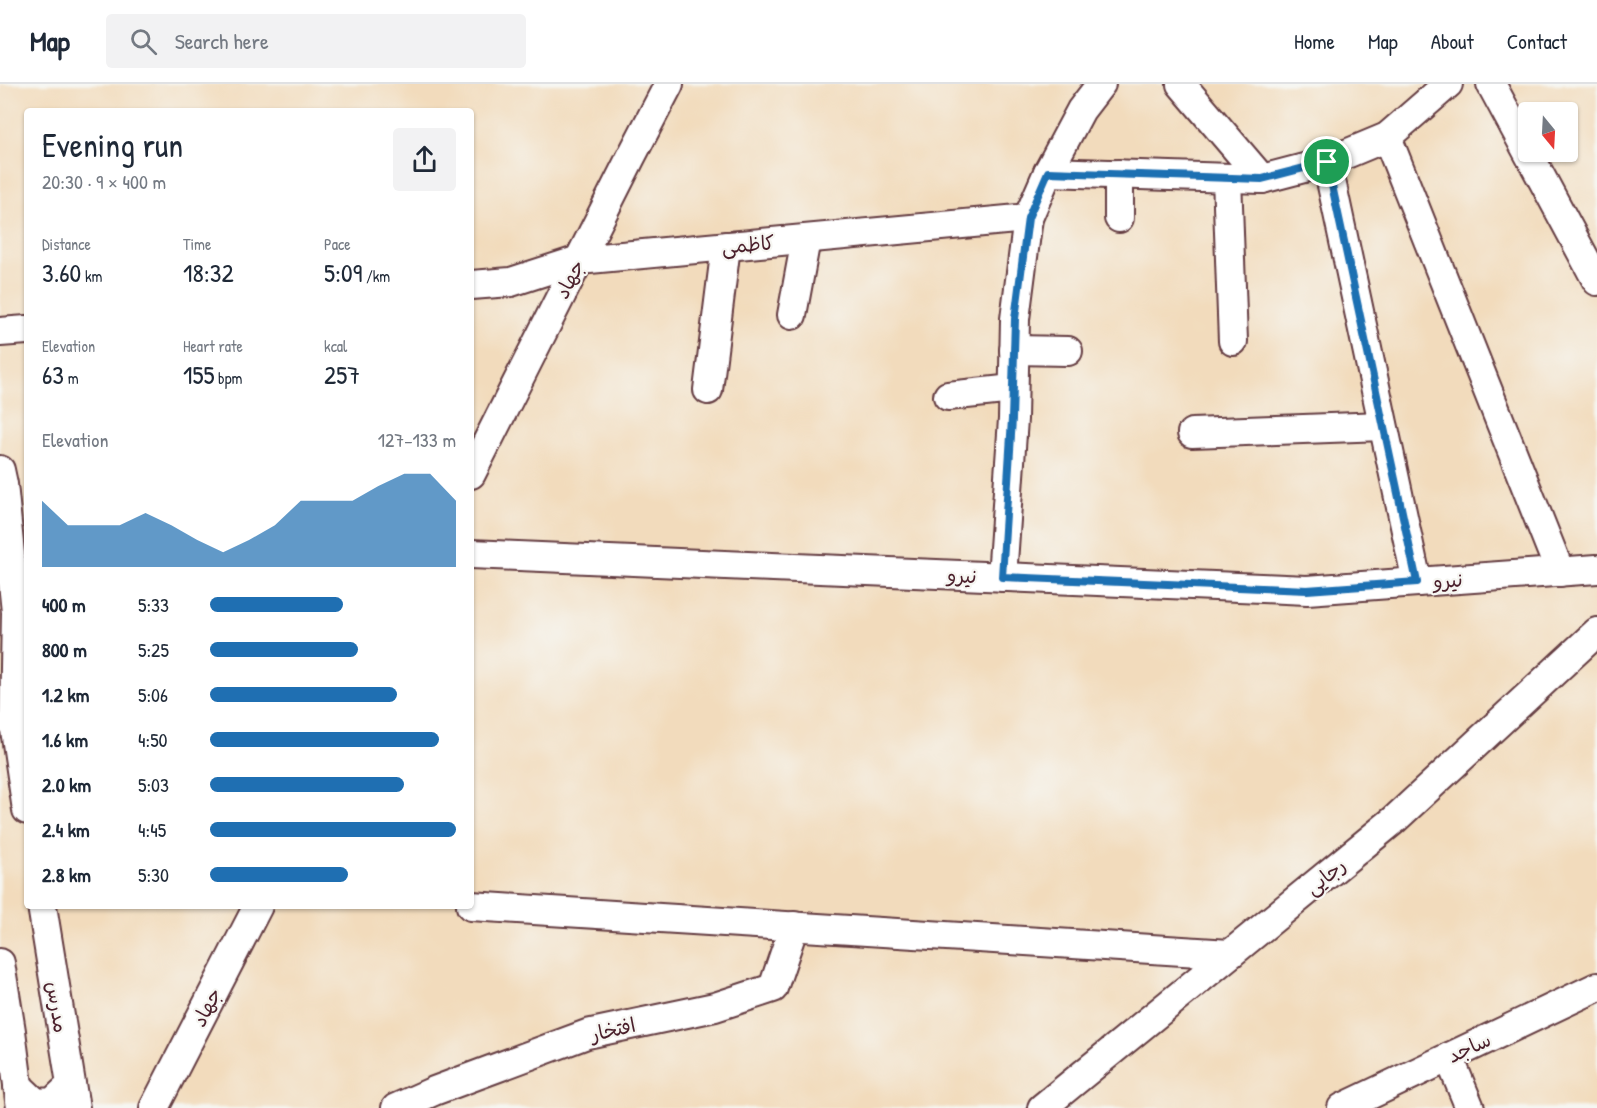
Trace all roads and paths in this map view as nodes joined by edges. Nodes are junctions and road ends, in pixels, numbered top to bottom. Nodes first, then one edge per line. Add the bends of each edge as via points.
1 (669, 84) edge
2 (1101, 84) edge
3 (1448, 84) edge
4 (1491, 84) edge
5 (1196, 90) edge
6 (1387, 137) junction
7 (1327, 162) junction
8 (1048, 172) junction
9 (1119, 174) junction
10 (1227, 178) junction
11 (1262, 179) junction
12 (1028, 218) junction
13 (1119, 218) dead end
14 (806, 239) junction
15 (726, 246) junction
16 (579, 260) junction
17 (1597, 281) edge
18 (474, 285) edge
19 (792, 315) dead end
20 (24, 330) edge
21 (0, 332) edge
22 (1233, 341) dead end
23 (1014, 350) junction
24 (1068, 351) dead end
25 (1013, 389) junction
26 (708, 390) dead end
27 (948, 396) dead end
28 (1383, 426) junction
29 (1192, 434) dead end
30 (474, 468) edge
31 (10, 484) edge
32 (474, 554) edge
33 (1597, 569) edge
34 (1560, 572) junction
35 (1002, 577) junction
36 (1417, 582) junction
37 (21, 604) edge
38 (1597, 632) edge
39 (24, 790) edge
40 (474, 906) edge
41 (42, 909) edge
42 (256, 909) edge
43 (794, 926) junction
44 (1230, 954) junction
45 (0, 963) edge
46 (1594, 996) edge
47 (6, 1032) edge
48 (1449, 1057) junction
49 (19, 1097) edge
50 (73, 1097) edge
51 (154, 1108) edge
52 (396, 1108) edge
53 (1042, 1108) edge
54 (1342, 1108) edge
55 (1470, 1108) edge

1 - 16 street, جهاد
2 - 8 street via 1081,110
3 - 6 street
4 - 17 street
5 - 11 street
6 - 7 street
6 - 34 street
7 - 11 street
7 - 28 street
8 - 9 street
8 - 12 street
9 - 10 street
9 - 13 street
10 - 11 street
10 - 22 street
12 - 14 street, کاظمی
12 - 23 street
14 - 15 street, کاظمی
14 - 19 street
15 - 16 street, کاظمی
15 - 26 street
16 - 18 street, کاظمی via 511,282
16 - 30 street, جهاد
20 - 21 street
23 - 24 street
23 - 25 street
25 - 27 street
25 - 35 street
28 - 29 street
28 - 36 street
31 - 37 street
32 - 35 street, نیرو
33 - 34 street, نیرو
34 - 36 street, نیرو
35 - 36 street, نیرو via 1307,590
37 - 39 street via 14,723
38 - 44 street, رجایی via 1394,820
40 - 43 street
41 - 50 street, مدرس
42 - 51 street, جهاد
43 - 44 street
43 - 52 street, افتخار via 774,988 715,1007 586,1034
44 - 53 street, رجایی
45 - 47 street
46 - 48 street, ساجد
47 - 49 street
48 - 54 street, ساجد
48 - 55 street
49 - 50 street via 36,1103

